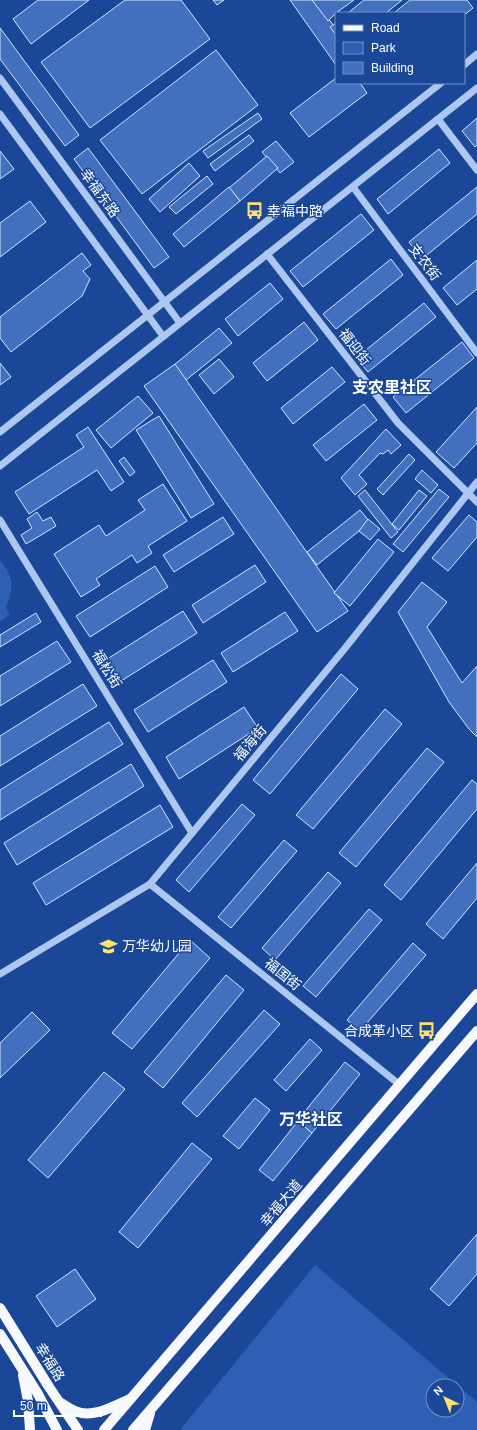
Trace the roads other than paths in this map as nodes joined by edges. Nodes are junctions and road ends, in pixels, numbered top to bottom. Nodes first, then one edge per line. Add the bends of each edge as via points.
1 (477, 54) edge
2 (465, 64) edge
3 (0, 78) edge
4 (440, 84) edge
5 (477, 88) edge
6 (0, 114) edge
7 (438, 119) junction
8 (477, 170) edge
9 (353, 187) junction
10 (267, 254) junction
11 (164, 302) junction
12 (148, 315) junction
13 (180, 323) junction
14 (163, 336) junction
15 (477, 353) edge
16 (0, 432) edge
17 (0, 466) edge
18 (477, 482) edge
19 (467, 494) junction
20 (477, 502) edge
21 (0, 520) edge
22 (192, 833) junction
23 (150, 884) junction
24 (0, 974) edge
25 (477, 994) edge
26 (477, 1031) edge
27 (400, 1085) junction
28 (0, 1308) edge
29 (0, 1334) edge
30 (22, 1369) junction
31 (134, 1397) junction
32 (60, 1402) junction
33 (151, 1410) junction
34 (30, 1430) edge
35 (57, 1430) edge
36 (78, 1430) edge
37 (104, 1430) edge
38 (133, 1430) edge
39 (145, 1430) edge

1 - 2 street
3 - 11 street, 幸福东路
4 - 11 street
5 - 7 street
6 - 12 street
7 - 8 street
7 - 9 street
9 - 10 street
9 - 15 street, 支农街
10 - 13 street
10 - 19 street, 福迎街 via 398,423
11 - 12 street
11 - 13 street, 幸福东路
12 - 14 street
12 - 16 street
13 - 14 street
14 - 17 street
18 - 19 street, 福海街
19 - 20 street, 福迎街
19 - 22 street, 福海街 via 346,647
21 - 22 street, 福松街
22 - 23 street, 福海街
23 - 24 street, 福海街
23 - 27 street, 福国街
25 - 27 main road, 幸福大道
26 - 33 main road
27 - 31 main road, 幸福大道
28 - 32 main road, 幸福路
29 - 30 main road, 幸福路
30 - 34 main road
30 - 35 main road, 幸福路
31 - 32 main road via 92,1414 77,1412
31 - 37 main road, 幸福大道
32 - 36 main road, 幸福路
33 - 38 main road
33 - 39 main road

